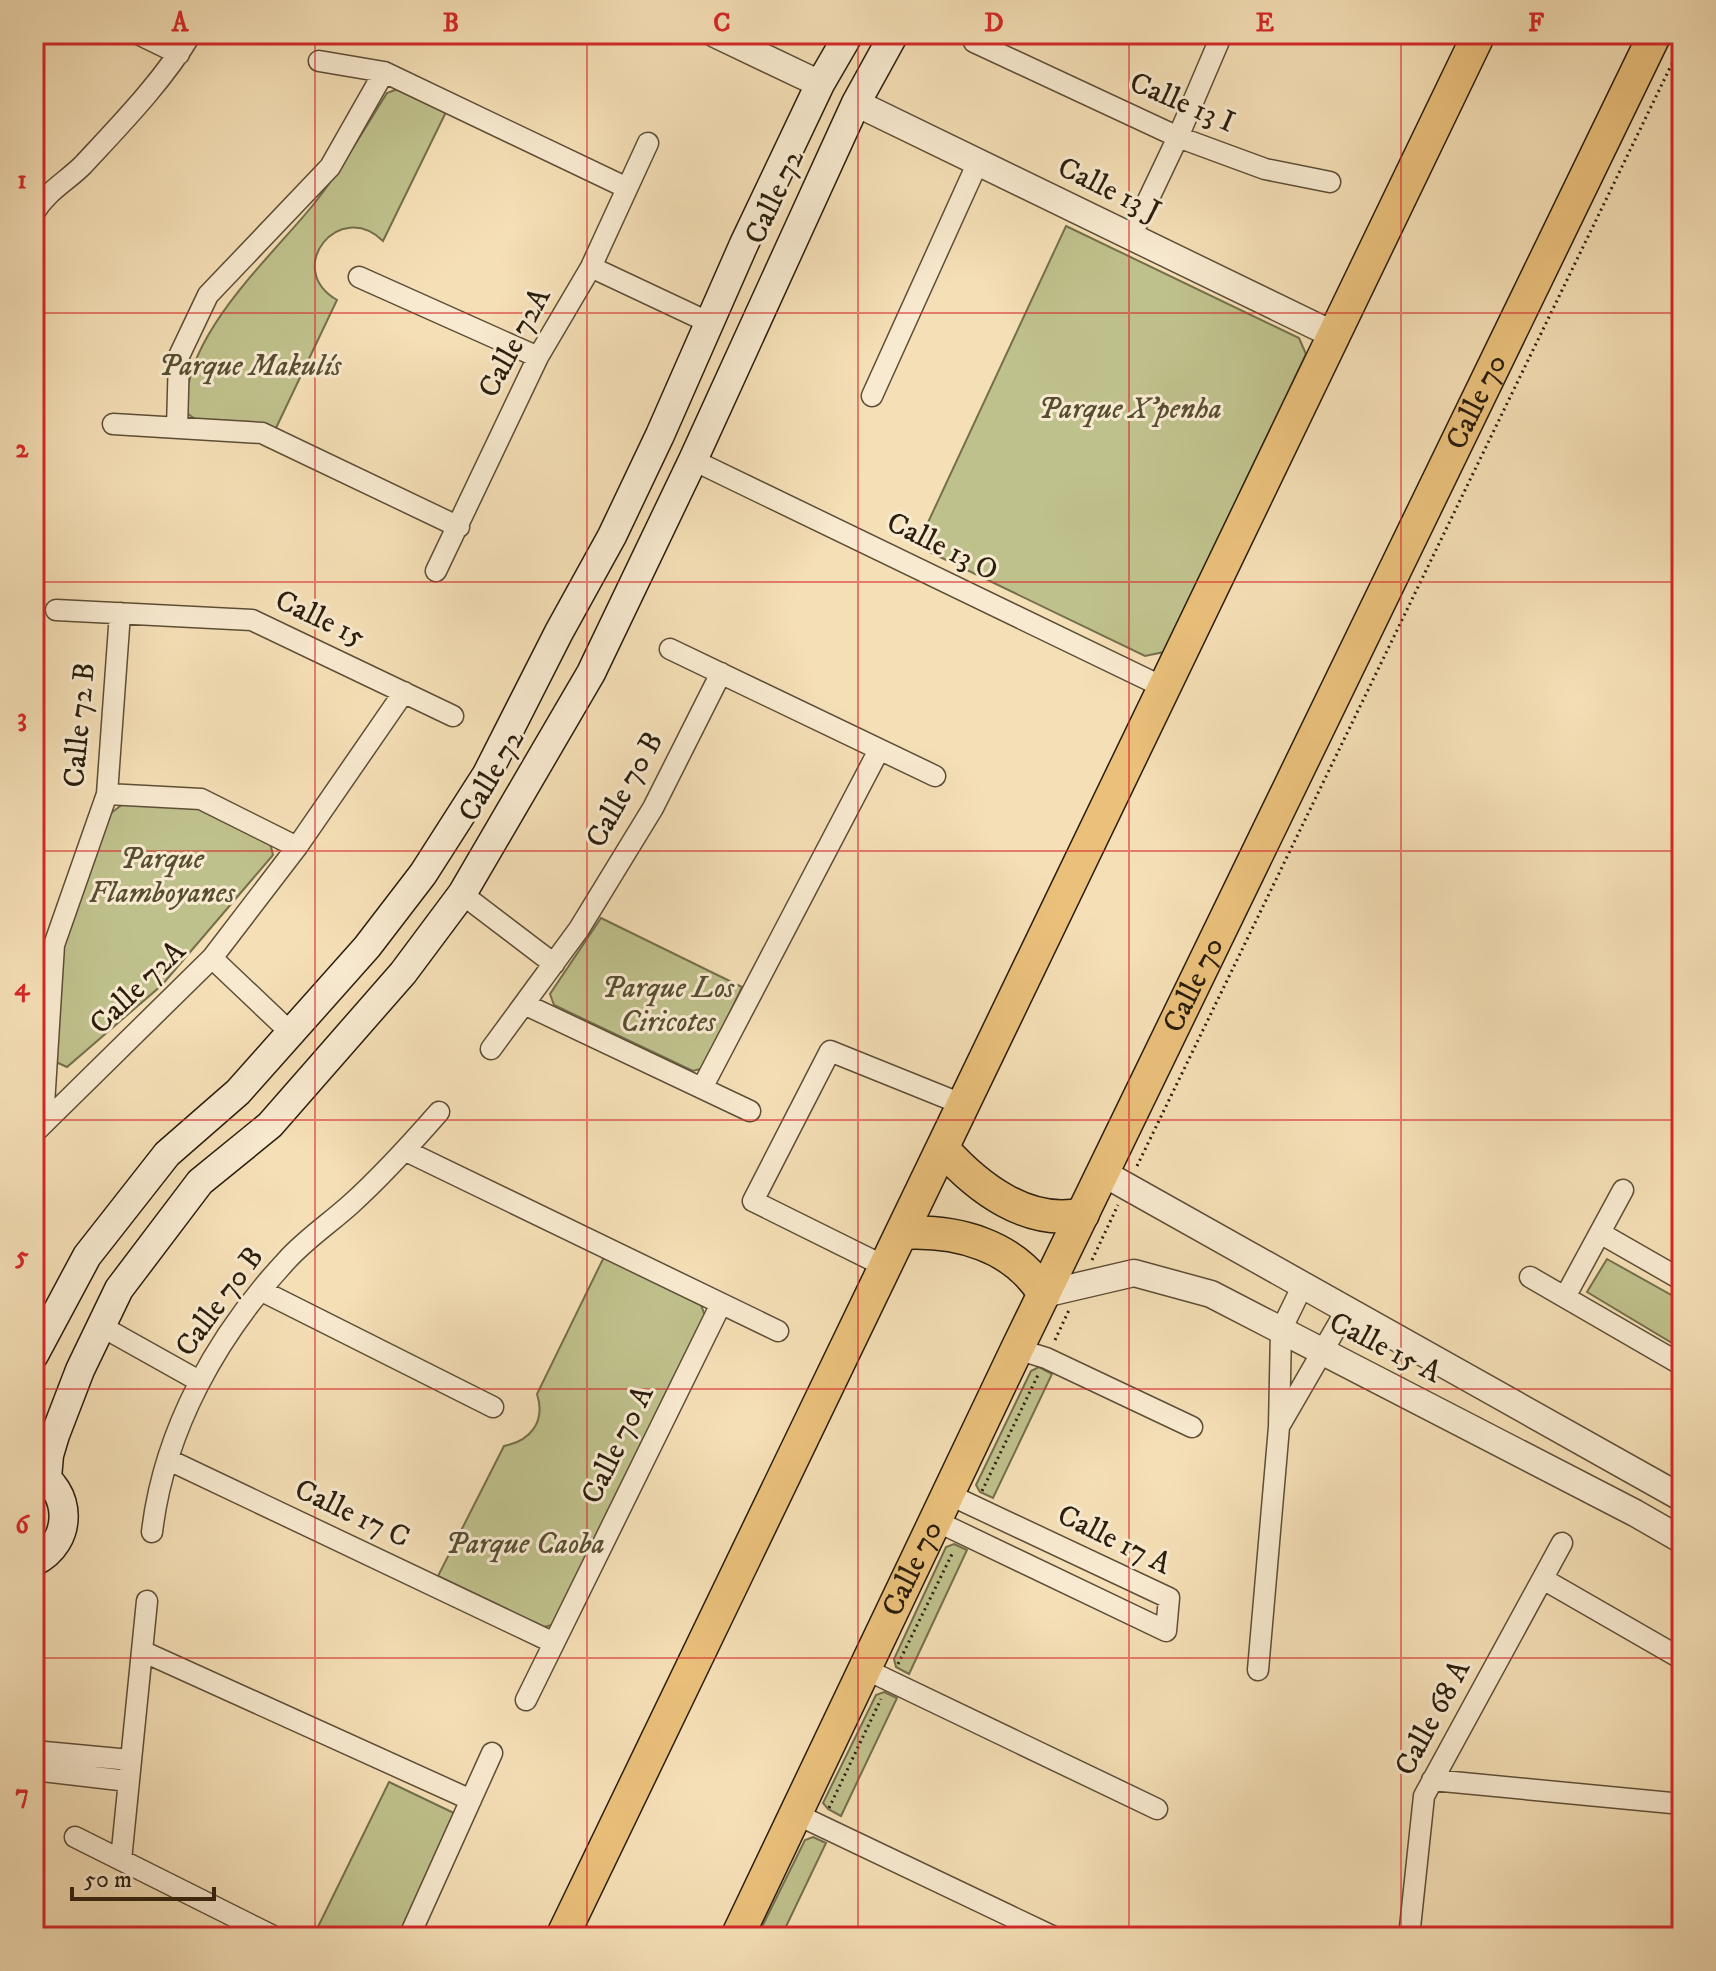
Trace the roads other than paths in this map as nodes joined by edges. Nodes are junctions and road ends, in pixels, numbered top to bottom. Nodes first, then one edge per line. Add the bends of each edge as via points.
1 (138, 34) edge
2 (191, 34) edge
3 (715, 34) edge
4 (849, 34) edge
5 (894, 34) edge
6 (1222, 34) edge
7 (1479, 34) edge
8 (1655, 34) edge
9 (974, 42) dead end
10 (179, 54) junction
11 (319, 61) dead end
12 (384, 72) junction
13 (820, 84) junction
14 (856, 103) junction
15 (1178, 137) junction
16 (648, 143) dead end
17 (978, 162) junction
18 (1330, 182) dead end
19 (627, 188) junction
20 (36, 204) edge
21 (1131, 236) junction
22 (744, 244) junction
23 (783, 262) junction
24 (591, 267) junction
25 (359, 277) dead end
26 (710, 323) junction
27 (1334, 335) junction
28 (538, 357) junction
29 (872, 396) dead end
30 (113, 424) dead end
31 (177, 428) junction
32 (693, 460) junction
33 (459, 527) junction
34 (612, 536) junction
35 (647, 557) junction
36 (436, 571) dead end
37 (56, 610) dead end
38 (120, 613) junction
39 (670, 649) dead end
40 (721, 673) junction
41 (1165, 688) junction
42 (404, 692) junction
43 (453, 716) dead end
44 (879, 750) junction
45 (487, 774) junction
46 (935, 776) dead end
47 (107, 794) junction
48 (516, 801) junction
49 (297, 847) junction
50 (462, 894) junction
51 (212, 958) junction
52 (554, 964) junction
53 (524, 1004) junction
54 (290, 1032) junction
55 (491, 1049) dead end
56 (266, 1059) junction
57 (702, 1088) junction
58 (300, 1091) junction
59 (964, 1105) junction
60 (750, 1111) dead end
61 (439, 1112) dead end
62 (210, 1116) junction
63 (38, 1127) edge
64 (943, 1149) junction
65 (239, 1150) junction
66 (406, 1151) junction
67 (1115, 1180) junction
68 (1623, 1190) dead end
69 (1083, 1214) junction
70 (902, 1233) junction
71 (1600, 1233) junction
72 (82, 1265) junction
73 (886, 1267) junction
74 (1530, 1277) dead end
75 (1682, 1280) edge
76 (1303, 1285) junction
77 (119, 1289) junction
78 (262, 1291) junction
79 (1044, 1294) junction
80 (1565, 1297) junction
81 (721, 1304) junction
82 (1347, 1309) junction
83 (99, 1325) junction
84 (1281, 1330) junction
85 (778, 1331) dead end
86 (1324, 1352) junction
87 (1032, 1354) junction
88 (34, 1355) edge
89 (1682, 1365) edge
90 (199, 1381) junction
91 (493, 1407) dead end
92 (1192, 1427) dead end
93 (1279, 1427) junction
94 (169, 1460) junction
95 (40, 1474) edge
96 (1682, 1498) edge
97 (955, 1514) junction
98 (152, 1532) dead end
99 (1682, 1540) edge
100 (1562, 1543) dead end
101 (35, 1563) edge
102 (1543, 1579) junction
103 (147, 1601) dead end
104 (554, 1643) junction
105 (142, 1651) junction
106 (1682, 1659) edge
107 (1258, 1670) dead end
108 (878, 1675) junction
109 (526, 1700) dead end
110 (34, 1751) edge
111 (492, 1753) dead end
112 (34, 1770) edge
113 (129, 1771) junction
114 (1432, 1780) junction
115 (471, 1800) junction
116 (1682, 1804) edge
117 (1157, 1809) dead end
118 (808, 1820) junction
119 (75, 1837) dead end
120 (121, 1860) junction
121 (275, 1937) edge
122 (409, 1937) edge
123 (562, 1937) edge
124 (737, 1937) edge
125 (1054, 1937) edge
126 (1409, 1937) edge

1 - 10 street
2 - 10 street
3 - 13 street
4 - 13 main road, Calle 72
5 - 14 main road, Calle 72
6 - 15 street
7 - 27 main road
8 - 67 main road, Calle 70
9 - 15 street, Calle 13 I
10 - 20 street via 81,166
11 - 12 street
12 - 19 street
12 - 31 street via 330,167 208,295 179,356
13 - 22 main road, Calle 72
14 - 17 street, Calle 13 J
14 - 23 main road, Calle 72
15 - 18 street, Calle 13 I via 1265,169
15 - 21 street
16 - 19 street, Calle 72A
17 - 21 street, Calle 13 J
17 - 29 street
19 - 24 street, Calle 72A
21 - 27 street, Calle 13 J
22 - 23 main road
22 - 26 main road, Calle 72
23 - 32 main road, Calle 72
24 - 26 street
24 - 28 street, Calle 72A
25 - 28 street
26 - 34 main road, Calle 72
27 - 41 main road
28 - 33 street, Calle 72A
30 - 31 street
31 - 33 street via 262,433
32 - 35 main road, Calle 72
32 - 41 street, Calle 13 O
33 - 36 street, Calle 72A
34 - 35 main road via 627,551
34 - 45 main road, Calle 72
35 - 48 main road, Calle 72 via 591,673
37 - 38 street, Calle 15
38 - 42 street, Calle 15 via 252,620
38 - 47 street, Calle 72 B
39 - 40 street
40 - 44 street
40 - 52 street, Calle 70 B via 653,808
41 - 59 main road
42 - 43 street, Calle 15
42 - 49 street, Calle 72A
44 - 46 street
44 - 57 street
45 - 48 main road via 507,780
45 - 54 main road, Calle 72 via 423,874 367,947
47 - 49 street via 201,799
47 - 63 street, Calle 72 B via 54,945
48 - 50 main road, Calle 72
49 - 51 street, Calle 72A
50 - 52 street
50 - 58 main road, Calle 72 via 403,973
51 - 54 street
51 - 63 street, Calle 72A
52 - 53 street, Calle 70 B
53 - 55 street, Calle 70 B
53 - 57 street
54 - 56 main road, Calle 72
56 - 58 main road
56 - 62 main road, Calle 72
57 - 60 street
58 - 65 main road, Calle 72
59 - 64 main road
59 - 73 street via 830,1051 753,1201
61 - 66 street, Calle 70 B
62 - 65 main road
62 - 72 main road, Calle 72 via 167,1154
64 - 69 main road via 964,1173 1014,1205 1068,1218
64 - 70 main road
65 - 77 main road, Calle 72 via 200,1182
66 - 78 street, Calle 70 B via 288,1259
66 - 81 street
67 - 69 main road, Calle 70
67 - 76 street, Calle 15 A
68 - 71 street
69 - 79 main road, Calle 70
70 - 73 main road
70 - 79 main road via 933,1231 990,1247 1016,1262
71 - 75 street
71 - 80 street
72 - 77 main road
72 - 88 main road, Calle 72
73 - 123 main road
74 - 80 street
76 - 82 street, Calle 15 A
76 - 84 street
77 - 83 main road, Calle 72
78 - 90 street, Calle 70 B via 223,1339
78 - 91 street
79 - 84 street, Calle 15 A via 1134,1273 1211,1294
79 - 87 main road, Calle 70
80 - 89 street
81 - 85 street
81 - 104 street, Calle 70 A
82 - 86 street
82 - 96 street, Calle 15 A
83 - 90 street
83 - 95 main road, Calle 72
84 - 86 street, Calle 15 A
84 - 93 street
86 - 93 street
86 - 99 street, Calle 15 A
87 - 92 street
87 - 97 main road, Calle 70
90 - 94 street, Calle 70 B
93 - 107 street
94 - 98 street, Calle 70 B
94 - 104 street, Calle 17 C
95 - 101 main road via 61,1498 64,1522 56,1544
97 - 97 street, Calle 17 A via 1166,1631 1169,1598
97 - 108 main road, Calle 70
100 - 102 street, Calle 68 A
102 - 106 street
102 - 114 street, Calle 68 A
103 - 105 street
104 - 109 street, Calle 70 A
105 - 113 street
105 - 115 street
108 - 117 street
108 - 118 main road, Calle 70
110 - 113 street
111 - 115 street
112 - 113 street
113 - 120 street
114 - 116 street
114 - 126 street, Calle 68 A via 1424,1796
115 - 122 street
118 - 124 main road, Calle 70
118 - 125 street
119 - 120 street
120 - 121 street

